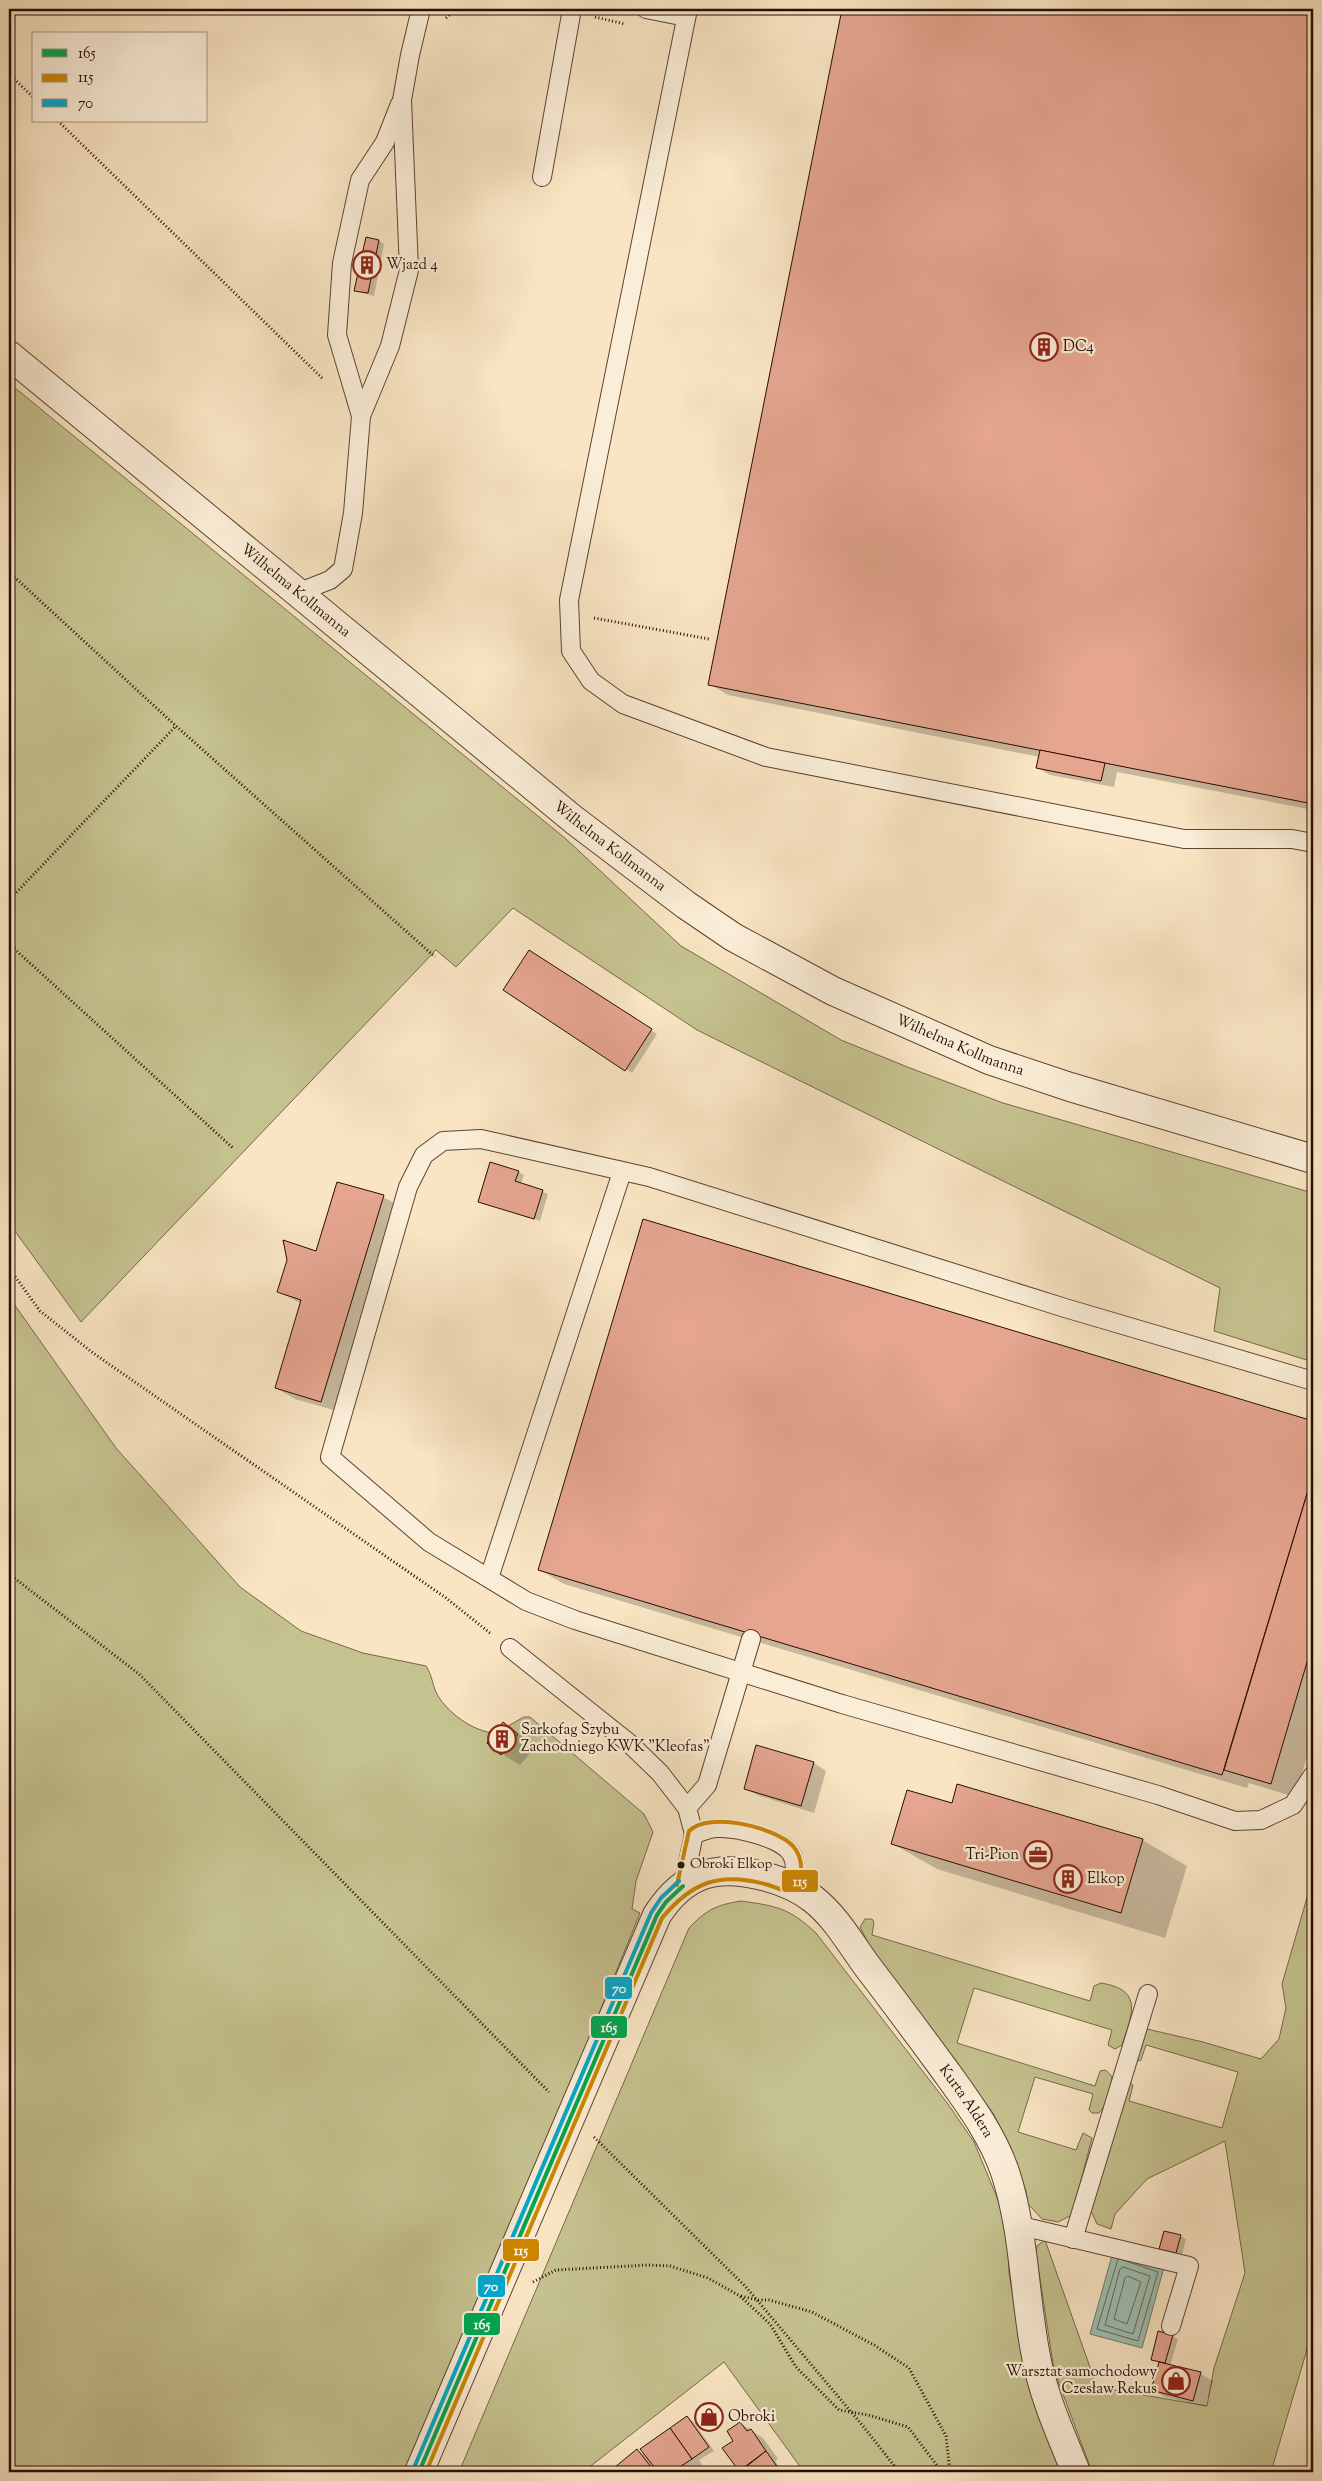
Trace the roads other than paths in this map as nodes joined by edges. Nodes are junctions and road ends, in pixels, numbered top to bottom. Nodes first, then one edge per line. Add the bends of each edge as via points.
1 (421, 9) edge
2 (572, 9) edge
3 (646, 9) edge
4 (687, 13) edge
5 (402, 100) junction
6 (542, 177) dead end
7 (9, 355) edge
8 (361, 416) junction
9 (297, 593) junction
10 (1313, 843) edge
11 (1313, 1159) edge
12 (622, 1172) junction
13 (1313, 1381) edge
14 (489, 1578) junction
15 (751, 1639) dead end
16 (510, 1648) road end
17 (742, 1670) junction
18 (1313, 1775) edge
19 (687, 1808) junction
20 (694, 1834) junction
21 (683, 1886) junction
22 (792, 1886) junction
23 (1148, 1994) dead end
24 (1017, 2225) junction
25 (1073, 2239) junction
26 (1171, 2326) dead end
27 (419, 2472) edge
28 (1076, 2472) edge

1 - 5 lane
2 - 6 lane
3 - 4 lane
4 - 10 lane via 569,600 571,650 591,681 622,704 766,757 1184,840 1292,839
5 - 8 lane via 408,270 390,346
5 - 8 lane via 384,142 360,180 342,263 337,335
7 - 9 street, Wilhelma Kollmanna
8 - 9 lane via 353,513 343,569 330,580
9 - 11 street, Wilhelma Kollmanna via 597,838 686,905 756,951 851,999 989,1060
12 - 13 lane via 649,1177 1065,1308
12 - 14 lane
12 - 14 lane via 482,1139 443,1141 424,1155 408,1187 330,1458 428,1542
14 - 17 lane via 526,1601 575,1620
15 - 17 lane
16 - 19 lane via 629,1743 671,1786
17 - 18 lane via 842,1704 1158,1795 1235,1821 1261,1820 1293,1804
17 - 19 lane via 707,1785
19 - 20 lane
20 - 21 lane
20 - 22 lane via 715,1828 737,1830 784,1846 792,1855 796,1870
21 - 22 street, Kurta Aldera via 703,1875 721,1872 761,1876
21 - 27 street via 657,1915
22 - 24 street, Kurta Aldera via 827,1913 971,2107 1005,2172
23 - 25 lane
24 - 25 lane
24 - 28 street, Kurta Aldera via 1035,2354 1042,2382
25 - 26 lane via 1189,2266

